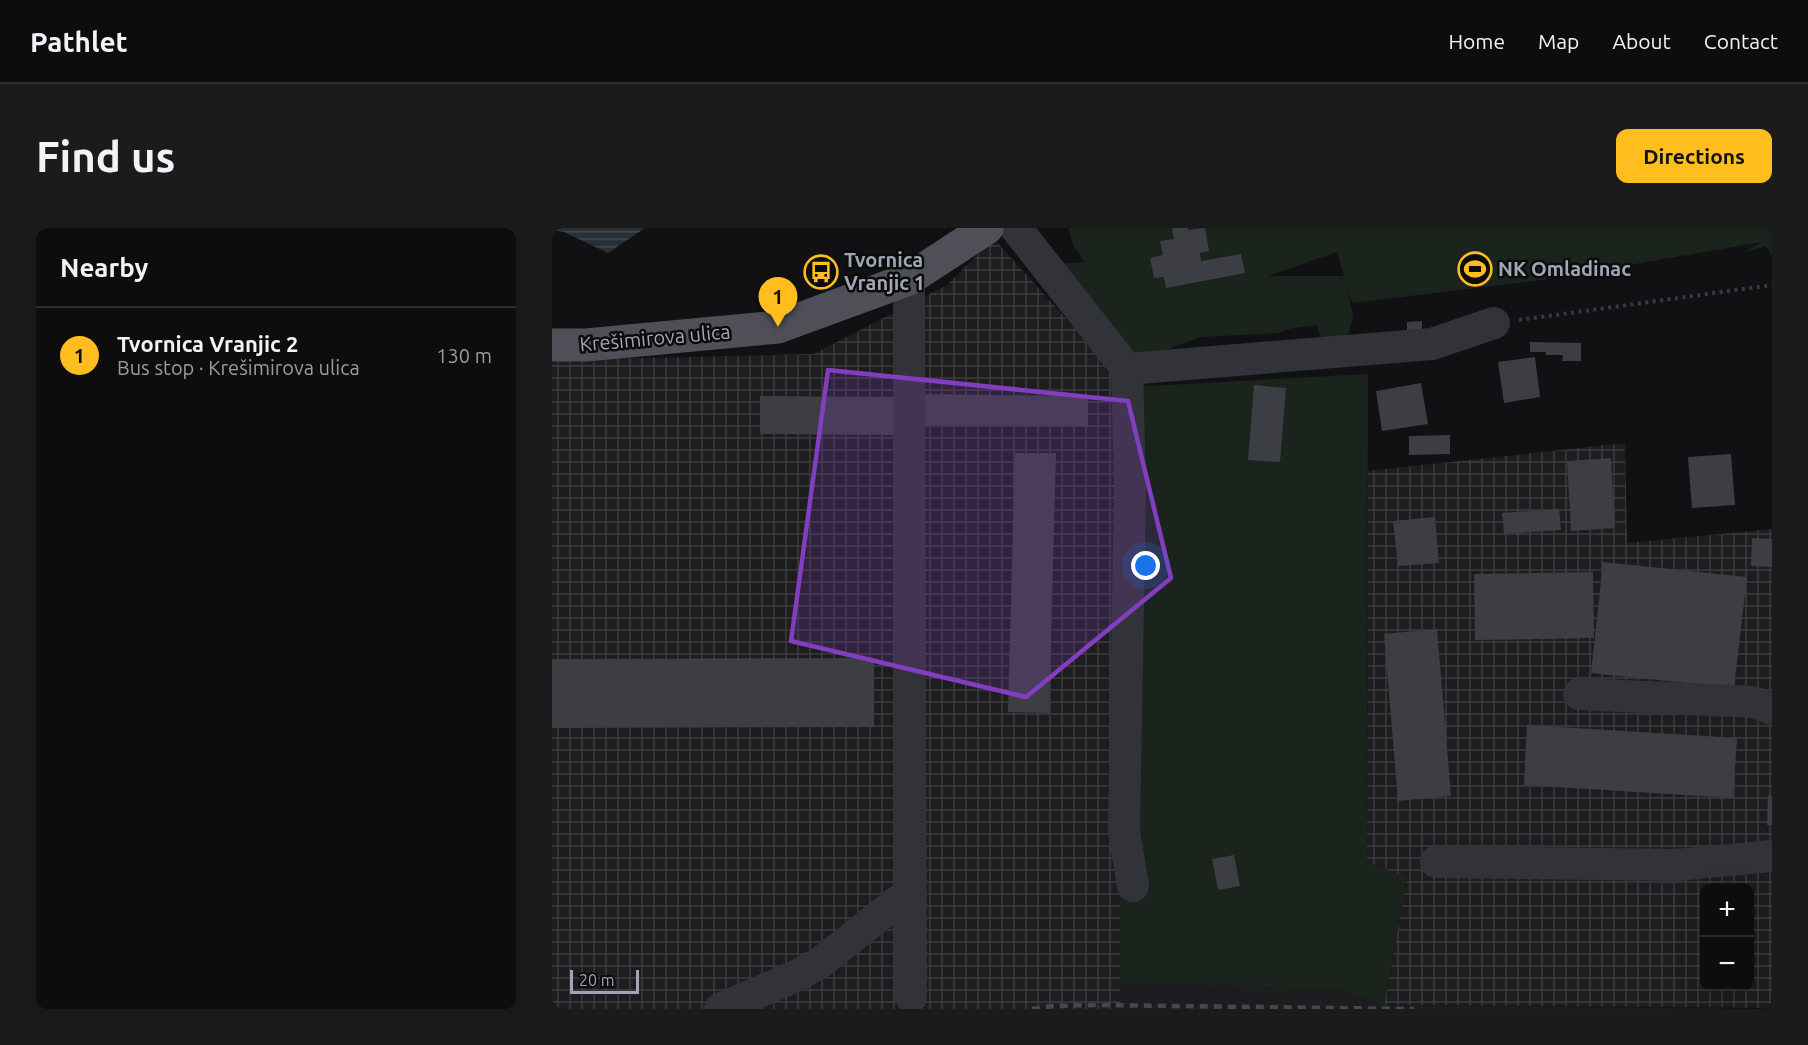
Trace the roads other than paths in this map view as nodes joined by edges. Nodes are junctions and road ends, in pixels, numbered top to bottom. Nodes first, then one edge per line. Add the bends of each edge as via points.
1 (987, 228) edge
2 (1016, 228) edge
3 (909, 279) junction
4 (1494, 323) road end
5 (552, 345) edge
6 (1127, 369) junction
7 (1579, 694) dead end
8 (1772, 709) edge
9 (1772, 856) edge
10 (1436, 862) dead end
11 (1133, 886) dead end
12 (911, 891) junction
13 (911, 998) dead end
14 (720, 1009) edge

1 - 3 main road, Krešimirova ulica
2 - 6 lane
3 - 5 main road, Krešimirova ulica via 778,327
3 - 12 lane
4 - 6 lane via 1432,344
6 - 11 lane via 1131,487 1124,831
7 - 8 lane via 1753,702
9 - 10 lane via 1677,865
12 - 13 lane
12 - 14 lane via 821,962

